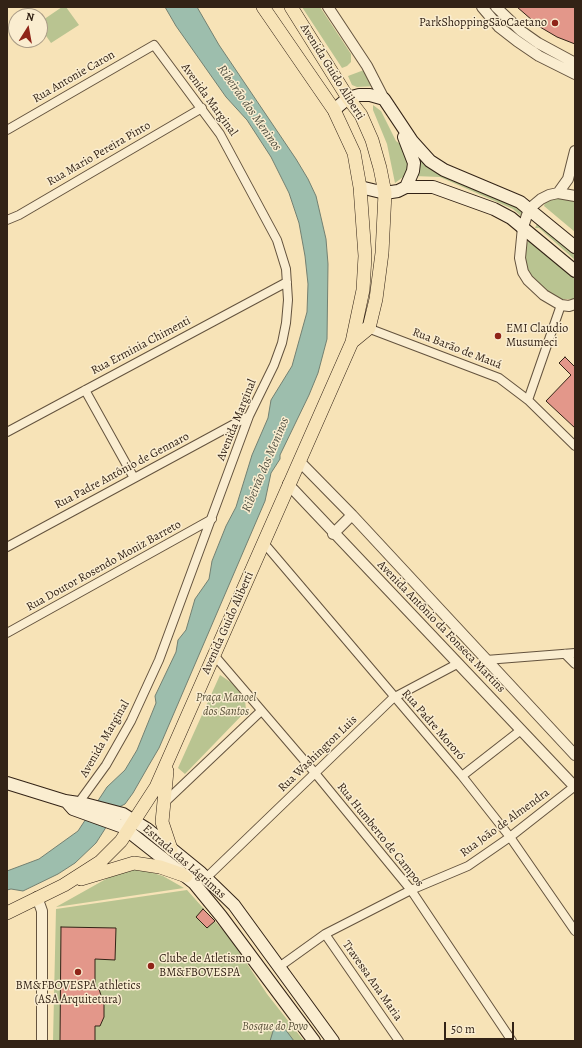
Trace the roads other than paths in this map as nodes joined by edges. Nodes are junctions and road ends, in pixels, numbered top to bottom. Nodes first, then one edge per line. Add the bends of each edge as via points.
1 (263, 7) edge
2 (291, 7) edge
3 (328, 7) edge
4 (482, 7) edge
5 (496, 7) edge
6 (154, 45) joint
7 (575, 63) edge
8 (575, 74) edge
9 (348, 98) junction
10 (384, 99) junction
11 (202, 108) junction
12 (334, 110) junction
13 (400, 124) junction
14 (7, 130) edge
15 (575, 151) edge
16 (360, 187) junction
17 (406, 187) junction
18 (385, 193) junction
19 (558, 193) junction
20 (575, 196) edge
21 (529, 209) junction
22 (7, 220) edge
23 (523, 227) junction
24 (575, 247) edge
25 (575, 271) edge
26 (287, 282) junction
27 (575, 304) edge
28 (561, 305) junction
29 (356, 324) junction
30 (369, 328) junction
31 (352, 342) junction
32 (85, 390) junction
33 (528, 400) junction
34 (249, 416) junction
35 (7, 432) edge
36 (575, 446) edge
37 (300, 462) junction
38 (134, 478) junction
39 (288, 484) junction
40 (352, 515) junction
41 (212, 519) junction
42 (333, 534) junction
43 (263, 542) junction
44 (7, 547) edge
45 (7, 633) edge
46 (575, 653) edge
47 (565, 654) junction
48 (214, 655) junction
49 (486, 660) junction
50 (457, 664) junction
51 (575, 664) edge
52 (393, 698) junction
53 (261, 711) junction
54 (521, 730) junction
55 (575, 755) edge
56 (169, 758) junction
57 (315, 773) junction
58 (462, 776) junction
59 (7, 783) edge
60 (575, 786) edge
61 (163, 804) junction
62 (77, 806) junction
63 (132, 825) junction
64 (510, 837) junction
65 (171, 849) junction
66 (186, 876) junction
67 (206, 878) junction
68 (64, 885) junction
69 (410, 890) junction
70 (37, 897) junction
71 (7, 913) edge
72 (575, 931) edge
73 (325, 934) junction
74 (279, 967) junction
75 (42, 1041) edge
76 (314, 1041) edge
77 (333, 1041) edge
78 (399, 1041) edge
79 (512, 1041) edge

1 - 12 main road, Avenida Guido Aliberti
2 - 9 main road, Avenida Guido Aliberti
3 - 10 street via 367,66
4 - 8 street via 499,27 517,41 538,56
5 - 7 street via 521,31
6 - 11 street, Avenida Marginal
6 - 14 street, Rua Antonie Caron
9 - 10 main road via 370,95
9 - 12 main road
9 - 18 main road, Avenida Guido Aliberti via 361,115 372,140
10 - 13 main road
11 - 22 street, Rua Mario Pereira Pinto
11 - 26 street, Avenida Marginal via 220,134 278,240
12 - 16 main road, Avenida Guido Aliberti via 354,153
13 - 17 main road via 414,163
13 - 21 main road via 425,157 435,165 512,198
15 - 19 street via 568,179
16 - 18 main road
16 - 29 main road, Avenida Guido Aliberti via 365,272
17 - 18 main road
17 - 23 main road via 433,187 449,192 494,209
18 - 30 main road, Avenida Guido Aliberti via 382,253
19 - 20 street
19 - 21 street via 541,199
21 - 23 street
21 - 24 main road
23 - 25 main road
23 - 28 street via 520,258 523,272 544,295
26 - 32 street, Rua Erminia Chimenti
26 - 34 street, Avenida Marginal via 286,323 282,343
27 - 28 street
28 - 33 street
29 - 30 street, Rua Barão de Mauá
29 - 31 main road, Avenida Guido Aliberti
30 - 31 main road, Avenida Guido Aliberti
30 - 33 street, Rua Barão de Mauá via 492,374
31 - 37 main road, Avenida Guido Aliberti
32 - 35 street, Rua Erminia Chimenti
32 - 38 street
33 - 36 street, Rua Barão de Mauá
34 - 38 street, Rua Padre Antônio de Gennaro
34 - 41 street, Avenida Marginal
37 - 39 main road, Avenida Guido Aliberti
37 - 40 street, Avenida Antônio da Fonseca Martins
38 - 44 street, Rua Padre Antônio de Gennaro
39 - 42 street, Avenida Antônio da Fonseca Martins
39 - 43 main road, Avenida Guido Aliberti
40 - 42 street
40 - 49 street, Avenida Antônio da Fonseca Martins
41 - 45 street, Rua Doutor Rosendo Moniz Barreto
41 - 62 street, Avenida Marginal via 159,660 131,721 106,765
42 - 50 street, Avenida Antônio da Fonseca Martins
43 - 48 main road, Avenida Guido Aliberti
43 - 52 street, Rua Padre Mororó
46 - 47 street
47 - 49 street
47 - 51 street
48 - 53 street, Rua Humberto de Campos
48 - 56 main road, Avenida Guido Aliberti
49 - 55 street, Avenida Antônio da Fonseca Martins
50 - 52 street, Rua Washington Luis
50 - 54 street, Avenida Antônio da Fonseca Martins
52 - 57 street, Rua Washington Luis
52 - 58 street, Rua Padre Mororó
53 - 57 street, Rua Humberto de Campos
53 - 61 street
54 - 58 street
54 - 60 street, Avenida Antônio da Fonseca Martins
56 - 61 main road
56 - 63 main road, Avenida Guido Aliberti via 156,786
57 - 67 street, Rua Washington Luis
57 - 69 street, Rua Humberto de Campos
58 - 64 street, Rua Padre Mororó
59 - 62 main road, Estrada das Lágrimas
60 - 64 street, Rua João de Almendra
61 - 65 main road via 163,830
62 - 63 main road, Estrada das Lágrimas
63 - 65 main road, Estrada das Lágrimas
63 - 66 main road, Estrada das Lágrimas
63 - 68 main road, Avenida Guido Aliberti via 121,841 100,862
64 - 69 street, Rua João de Almendra via 468,866
64 - 72 street, Rua Padre Mororó
65 - 67 main road, Estrada das Lágrimas
66 - 68 main road via 160,867 134,863
66 - 76 main road, Estrada das Lágrimas via 194,882 221,916
67 - 74 main road, Estrada das Lágrimas via 234,905
68 - 70 main road, Avenida Guido Aliberti
69 - 73 street, Rua João de Almendra
69 - 79 street, Rua Humberto de Campos
70 - 71 main road, Avenida Guido Aliberti
70 - 75 street via 42,911
73 - 74 street, Rua João de Almendra
73 - 78 street, Travessa Ana Maria
74 - 77 main road, Estrada das Lágrimas

